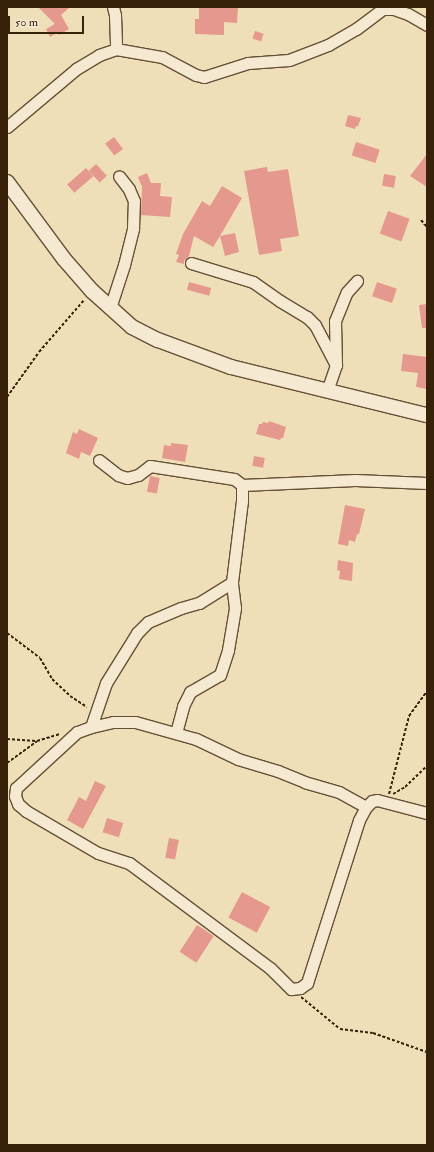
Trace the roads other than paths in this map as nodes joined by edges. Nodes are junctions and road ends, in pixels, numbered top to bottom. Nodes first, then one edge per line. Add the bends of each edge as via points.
1 (113, 7) edge
2 (427, 25) edge
3 (116, 49) junction
4 (7, 127) edge
5 (119, 176) dead end
6 (7, 182) edge
7 (191, 263) dead end
8 (357, 281) dead end
9 (110, 308) junction
10 (336, 365) junction
11 (327, 391) junction
12 (427, 415) edge
13 (99, 460) dead end
14 (427, 483) edge
15 (242, 485) junction
16 (232, 582) junction
17 (91, 727) junction
18 (176, 733) junction
19 (366, 807) junction
20 (427, 813) edge

1 - 3 street
2 - 3 street via 408,14 394,9 383,9 328,45 289,60 248,63 204,77 196,76 162,57
3 - 4 street via 99,55 76,69
5 - 9 street via 134,201 133,228
6 - 9 street via 60,253
7 - 10 street via 254,282 307,317 315,325
8 - 10 street via 347,292 335,321
9 - 11 street via 132,327 158,340 231,367
10 - 11 street
11 - 12 street
13 - 15 street via 118,475 127,478 138,475 150,466 234,479
14 - 15 street via 355,480
15 - 16 street
16 - 17 street via 198,603 148,622 137,633 106,683
16 - 18 street via 235,608 228,650 220,675 190,692 183,706
17 - 18 street via 113,722 135,722
17 - 19 street via 77,732 16,788 18,804 98,853 129,863 270,968 291,988 300,988 307,983 359,820
18 - 19 street via 196,739 238,759 339,792
19 - 20 street via 377,800

